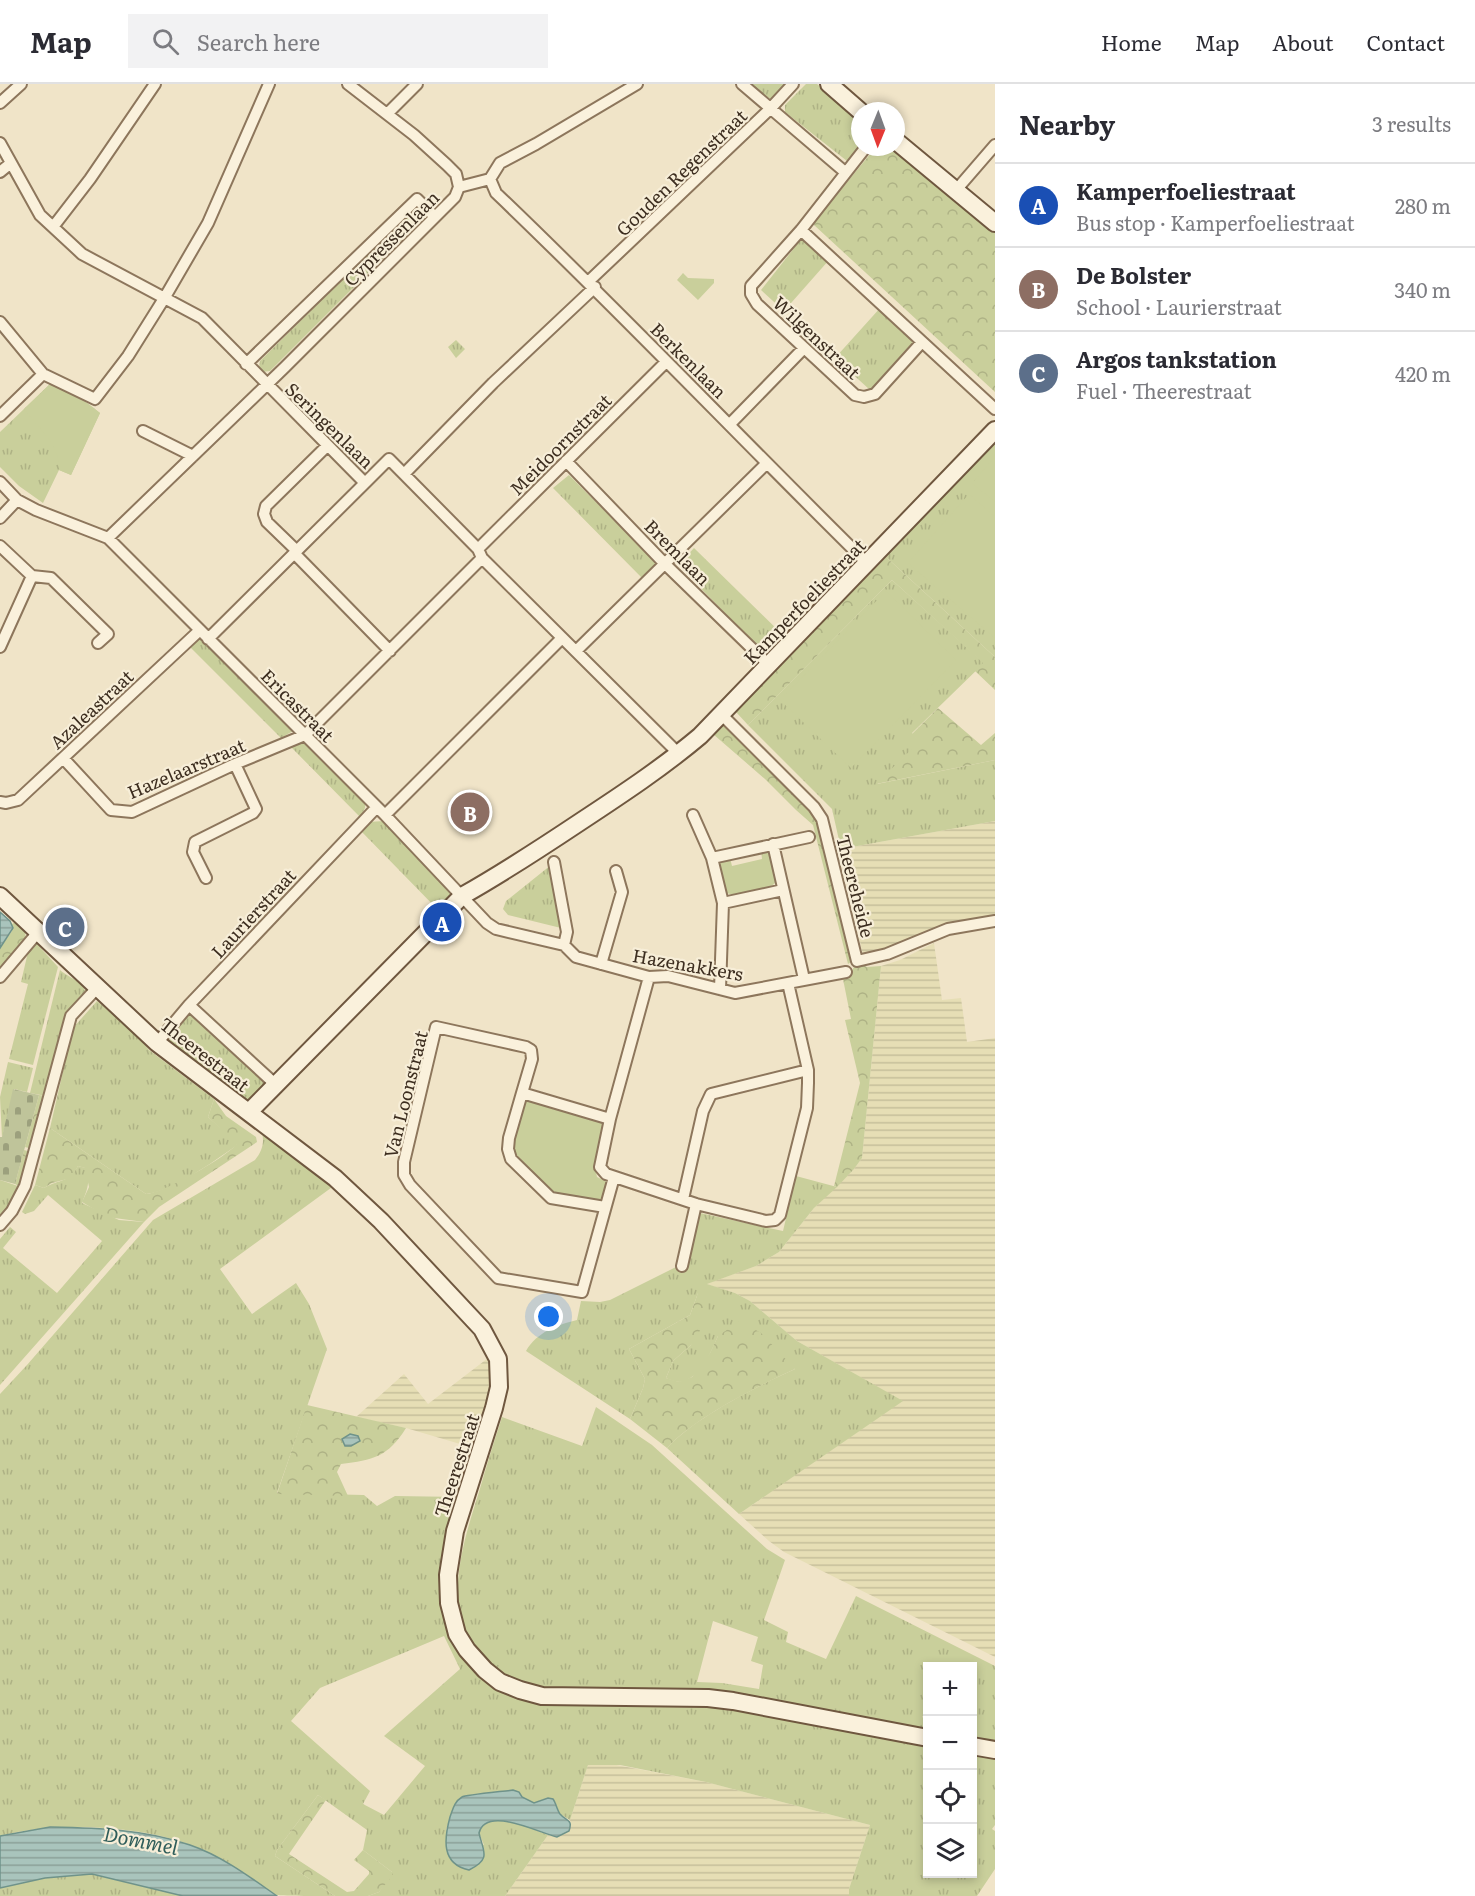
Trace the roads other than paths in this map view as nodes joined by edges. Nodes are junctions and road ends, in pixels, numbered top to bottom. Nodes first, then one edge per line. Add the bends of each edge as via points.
1 (21, 84) edge
2 (155, 84) edge
3 (269, 84) edge
4 (348, 84) edge
5 (417, 84) edge
6 (742, 84) edge
7 (793, 84) edge
8 (829, 84) edge
9 (629, 86) edge
10 (0, 103) edge
11 (851, 103) edge
12 (770, 109) junction
13 (387, 114) junction
14 (0, 143) edge
15 (995, 145) edge
16 (905, 148) edge
17 (858, 156) edge
18 (11, 163) junction
19 (0, 172) edge
20 (845, 172) junction
21 (490, 179) junction
22 (459, 187) junction
23 (957, 189) junction
24 (435, 216) junction
25 (995, 223) edge
26 (53, 227) junction
27 (801, 230) junction
28 (592, 284) junction
29 (165, 297) junction
30 (0, 322) edge
31 (922, 342) junction
32 (804, 348) junction
33 (666, 362) junction
34 (246, 364) junction
35 (43, 374) junction
36 (267, 385) junction
37 (995, 409) edge
38 (0, 416) edge
39 (729, 424) junction
40 (995, 430) edge
41 (143, 431) dead end
42 (327, 446) junction
43 (193, 456) junction
44 (566, 461) junction
45 (766, 464) junction
46 (404, 474) junction
47 (0, 482) edge
48 (365, 483) junction
49 (17, 500) junction
50 (0, 518) edge
51 (108, 538) junction
52 (0, 546) edge
53 (296, 553) junction
54 (480, 553) junction
55 (665, 564) junction
56 (868, 564) junction
57 (32, 576) junction
58 (204, 634) junction
59 (562, 638) junction
60 (98, 643) dead end
61 (0, 648) edge
62 (390, 651) junction
63 (576, 651) junction
64 (769, 665) junction
65 (722, 715) junction
66 (305, 735) junction
67 (679, 754) junction
68 (63, 758) junction
69 (235, 764) junction
70 (0, 802) edge
71 (380, 811) junction
72 (693, 815) dead end
73 (809, 837) dead end
74 (773, 844) junction
75 (712, 858) junction
76 (554, 862) dead end
77 (616, 871) dead end
78 (206, 878) dead end
79 (783, 890) junction
80 (0, 896) edge
81 (462, 896) junction
82 (723, 903) junction
83 (995, 921) edge
84 (39, 931) junction
85 (564, 945) junction
86 (601, 964) junction
87 (846, 972) dead end
88 (0, 977) edge
89 (650, 977) junction
90 (804, 979) junction
91 (789, 983) junction
92 (97, 988) junction
93 (720, 989) junction
94 (189, 1005) junction
95 (157, 1043) junction
96 (808, 1070) junction
97 (275, 1084) junction
98 (522, 1093) junction
99 (249, 1112) junction
100 (610, 1119) junction
101 (614, 1177) junction
102 (683, 1199) junction
103 (696, 1204) junction
104 (605, 1207) junction
105 (0, 1225) edge
106 (682, 1266) dead end
107 (923, 1737) edge
108 (977, 1747) edge
109 (995, 1750) edge

1 - 10 street
2 - 26 street
3 - 29 street via 208,223
4 - 13 street
5 - 13 street
6 - 12 street
7 - 12 street, Gouden Regenstraat
8 - 11 main road
9 - 21 street via 500,164
12 - 20 street
12 - 28 street, Gouden Regenstraat
13 - 22 street via 456,174
14 - 18 street, Seringenlaan
15 - 23 street
16 - 23 main road
17 - 20 street, Wilgenstraat
18 - 19 street
18 - 26 street, Seringenlaan via 40,215
20 - 27 street, Wilgenstraat
21 - 22 street, Cypressenlaan
21 - 28 street, Berkenlaan via 496,193
22 - 24 street, Cypressenlaan
23 - 25 main road
24 - 34 street via 417,199
24 - 36 street, Cypressenlaan
26 - 29 street, Seringenlaan via 82,254
27 - 31 street
27 - 32 street, Wilgenstraat via 751,286 751,294
28 - 33 street, Berkenlaan
28 - 46 street, Gouden Regenstraat
29 - 34 street, Seringenlaan via 202,318
29 - 35 street via 95,399
30 - 35 street
31 - 32 street, Wilgenstraat via 875,394 864,397 855,395
31 - 37 street
32 - 39 street
33 - 39 street, Berkenlaan
33 - 44 street, Meidoornstraat
34 - 36 street, Seringenlaan
35 - 38 street
36 - 42 street, Seringenlaan
36 - 43 street, Cypressenlaan
39 - 45 street, Berkenlaan
40 - 56 main road, Kamperfoeliestraat
41 - 43 street
42 - 48 street, Seringenlaan
42 - 53 street via 266,506 267,522
43 - 51 street, Cypressenlaan
44 - 54 street, Meidoornstraat
44 - 55 street, Bremlaan
45 - 55 street
45 - 56 street, Berkenlaan
46 - 48 street, Seringenlaan via 389,459
46 - 54 street, Seringenlaan
47 - 49 street
48 - 53 street
49 - 50 street
49 - 51 street
51 - 58 street, Ericastraat
52 - 57 street
53 - 58 street
53 - 62 street
54 - 59 street, Seringenlaan
54 - 62 street, Meidoornstraat
55 - 63 street
55 - 64 street, Bremlaan
56 - 64 main road, Kamperfoeliestraat
57 - 60 street via 51,578 99,624 108,634
57 - 61 street
58 - 66 street, Ericastraat
58 - 68 street, Azaleastraat
59 - 63 street, Seringenlaan
59 - 71 street, Laurierstraat
62 - 66 street, Meidoornstraat
63 - 67 street, Seringenlaan
64 - 65 main road, Kamperfoeliestraat
65 - 67 main road, Kamperfoeliestraat
65 - 83 street, Theereheide via 822,819 857,961 887,954 948,929
66 - 69 street, Hazelaarstraat
66 - 71 street, Ericastraat
67 - 81 main road, Kamperfoeliestraat via 505,872
68 - 69 street, Hazelaarstraat via 111,810 132,812
68 - 70 street, Azaleastraat via 18,800
69 - 78 street via 256,808 195,842 193,852
71 - 81 street, Ericastraat
71 - 94 street, Laurierstraat
72 - 75 street
73 - 74 street
74 - 75 street
74 - 79 street
75 - 82 street
76 - 85 street via 567,932
77 - 86 street via 622,892
79 - 82 street
79 - 90 street
80 - 84 main road, Theerestraat
81 - 85 street, Hazenakkers via 496,929
81 - 97 main road, Kamperfoeliestraat
82 - 93 street
84 - 88 street
84 - 92 main road, Theerestraat
85 - 86 street, Hazenakkers via 576,957
86 - 89 street, Hazenakkers
87 - 90 street, Hazenakkers
89 - 93 street, Hazenakkers via 668,976
89 - 100 street
90 - 91 street, Hazenakkers
91 - 93 street, Hazenakkers via 743,993
91 - 96 street
92 - 95 main road, Theerestraat
92 - 105 street via 71,1016 25,1186
94 - 95 street, Laurierstraat
94 - 97 street
95 - 99 main road, Theerestraat
96 - 102 street via 711,1094 703,1111
96 - 103 street via 807,1108 780,1215 766,1221
97 - 99 main road, Kamperfoeliestraat
98 - 100 street
98 - 104 street via 509,1138 511,1159 551,1198
98 - 104 street, Van Loonstraat via 531,1050 436,1027 404,1162 404,1175 410,1185 498,1278 582,1292
99 - 107 main road, Theerestraat via 334,1178 381,1221 482,1329 496,1352 499,1387 455,1532 448,1582 457,1634 485,1670 500,1682 542,1696 724,1700
100 - 101 street via 600,1167
101 - 102 street
101 - 104 street
102 - 103 street
103 - 106 street
108 - 109 main road

